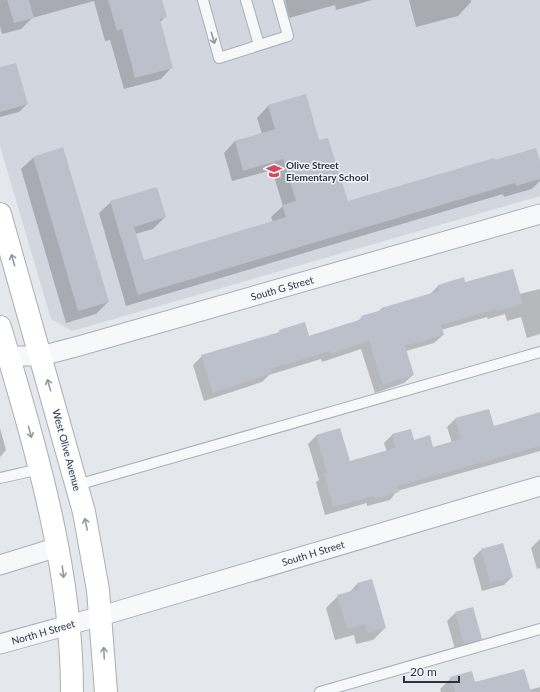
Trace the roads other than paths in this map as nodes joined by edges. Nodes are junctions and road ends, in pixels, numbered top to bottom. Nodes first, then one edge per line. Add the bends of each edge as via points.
1 (203, 0) edge
2 (246, 0) edge
3 (278, 0) edge
4 (259, 45) junction
5 (0, 214) edge
6 (540, 214) edge
7 (0, 327) edge
8 (540, 352) edge
9 (18, 356) edge
10 (40, 469) junction
11 (0, 478) edge
12 (77, 485) junction
13 (540, 486) edge
14 (58, 547) junction
15 (0, 565) edge
16 (85, 620) junction
17 (540, 629) edge
18 (0, 644) edge
19 (72, 692) edge
20 (106, 692) edge
21 (320, 692) edge

1 -> 4 lane via 219,58
2 - 4 lane
3 - 4 lane via 288,36
9 -> 5 main road, West Olive Avenue
6 - 9 street, South G Street via 79,346
7 - 9 main road, West Olive Avenue
8 - 12 lane
9 -> 10 main road, West Olive Avenue
12 -> 9 main road, West Olive Avenue
10 - 11 lane
10 - 14 main road, West Olive Avenue
16 -> 12 main road, West Olive Avenue via 91,549
13 - 16 street, South H Street
14 - 15 street
14 -> 16 main road, West Olive Avenue
16 - 18 street, North H Street
16 - 19 main road, West Olive Avenue
20 -> 16 main road, West Olive Avenue
17 - 21 lane

